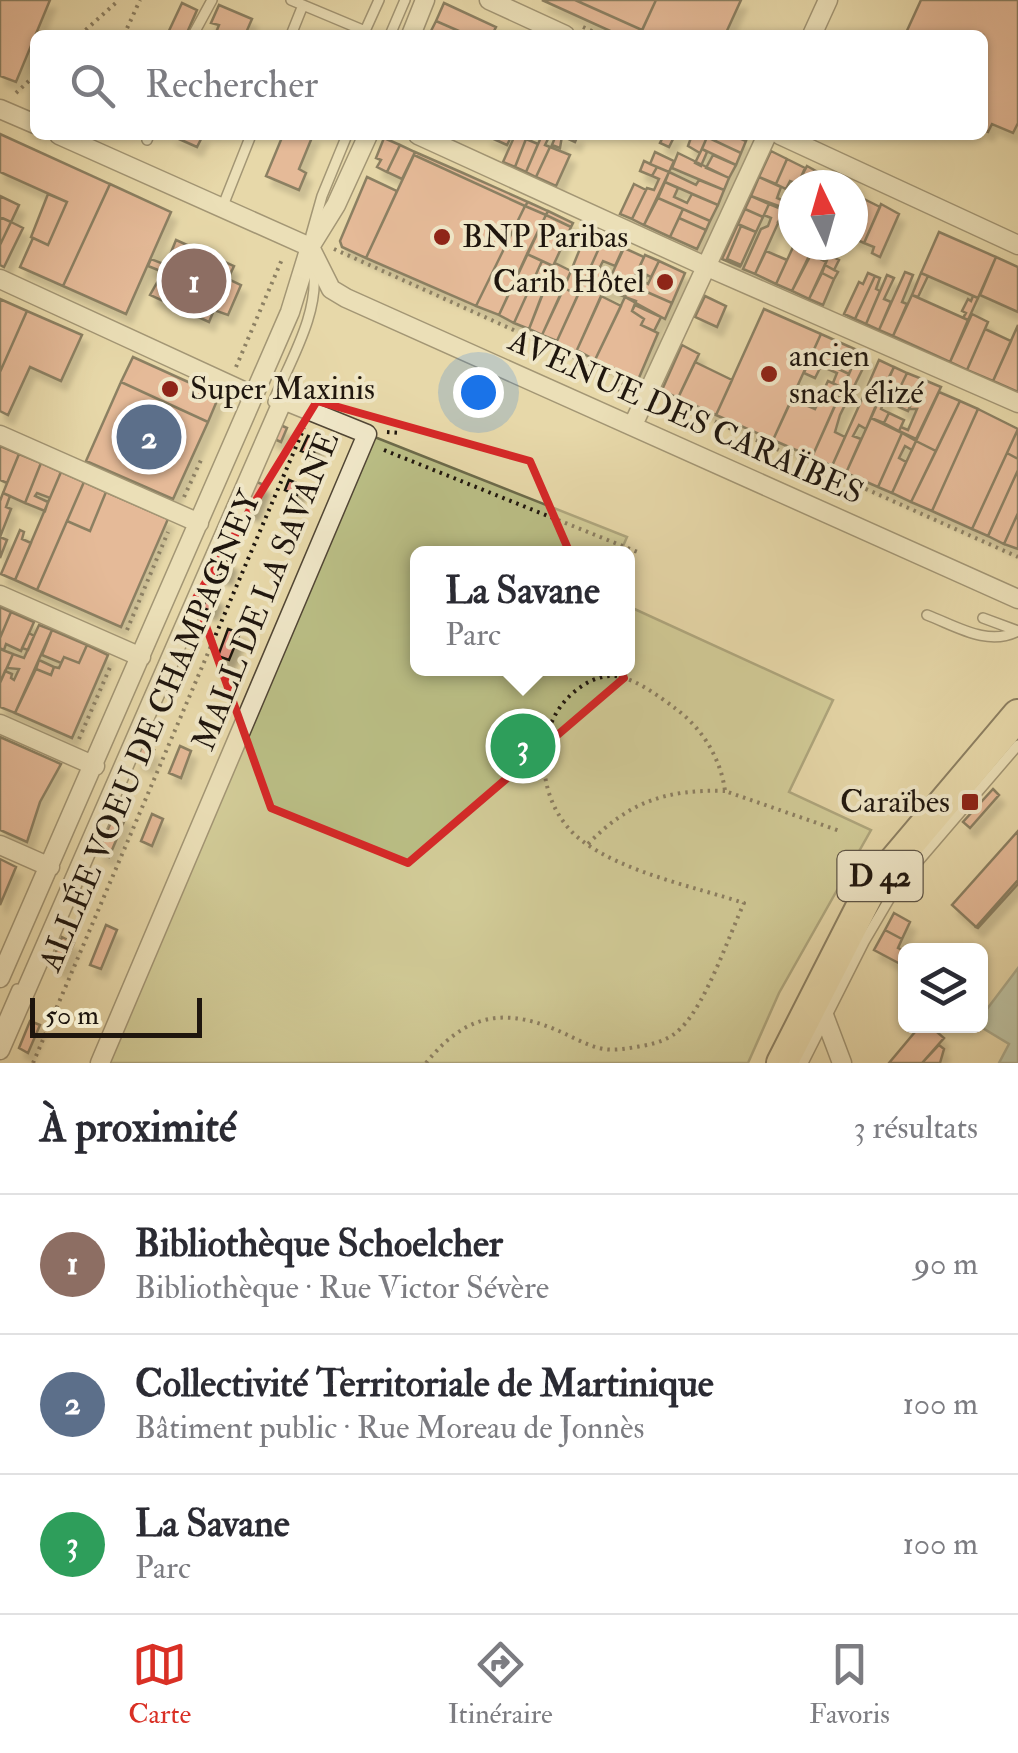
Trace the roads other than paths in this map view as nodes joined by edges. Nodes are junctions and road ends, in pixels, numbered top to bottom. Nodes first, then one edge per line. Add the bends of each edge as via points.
1 (212, 0) edge
2 (290, 0) edge
3 (379, 0) edge
4 (405, 0) edge
5 (426, 0) edge
6 (489, 0) edge
7 (828, 0) edge
8 (303, 5) junction
9 (196, 30) edge
10 (293, 30) edge
11 (360, 30) edge
12 (366, 30) edge
13 (392, 30) edge
14 (413, 30) edge
15 (554, 30) edge
16 (814, 30) edge
17 (6, 102) edge
18 (30, 120) edge
19 (70, 140) edge
20 (249, 140) edge
21 (346, 140) edge
22 (366, 140) edge
23 (429, 140) edge
24 (766, 140) edge
25 (791, 140) edge
26 (222, 208) junction
27 (1018, 245) edge
28 (310, 247) junction
29 (707, 267) junction
30 (0, 278) edge
31 (314, 290) junction
32 (254, 396) junction
33 (1018, 403) edge
34 (633, 426) junction
35 (0, 434) edge
36 (199, 523) junction
37 (0, 594) edge
38 (1018, 599) edge
39 (927, 615) dead end
40 (983, 618) dead end
41 (1018, 631) edge
42 (141, 657) junction
43 (1018, 714) edge
44 (0, 724) edge
45 (1018, 745) edge
46 (94, 766) junction
47 (0, 845) edge
48 (50, 867) junction
49 (1, 973) edge
50 (821, 1006) junction
51 (0, 1028) edge
52 (0, 1050) edge
53 (100, 1063) edge
54 (782, 1063) edge
55 (803, 1063) edge
56 (842, 1063) edge

1 - 9 lane
2 - 8 lane
3 - 12 lane
4 - 13 lane
5 - 14 street
6 - 15 street
7 - 16 street
8 - 10 lane
8 - 11 lane
17 - 18 street
19 - 26 street
20 - 26 lane
21 - 28 lane
22 - 28 street
23 - 29 street
24 - 29 street
25 - 27 street
26 - 28 street
28 - 31 street
28 - 31 street
29 - 33 street
29 - 34 street
30 - 32 street
31 - 32 street
31 - 34 street, AVENUE DES CARAÏBES
31 - 51 lane via 280,386
32 - 36 street
34 - 38 street, AVENUE DES CARAÏBES
35 - 36 street
36 - 42 street
37 - 42 street
39 - 41 lane via 990,639
40 - 41 lane
42 - 46 street
43 - 50 main road, D 42 via 870,890
44 - 46 street
45 - 50 lane via 897,886
46 - 48 street
47 - 48 street
48 - 49 street
50 - 54 main road, D 42
50 - 55 lane
50 - 56 street
52 - 53 street, MALL DE LA SAVANE via 284,400 367,434

